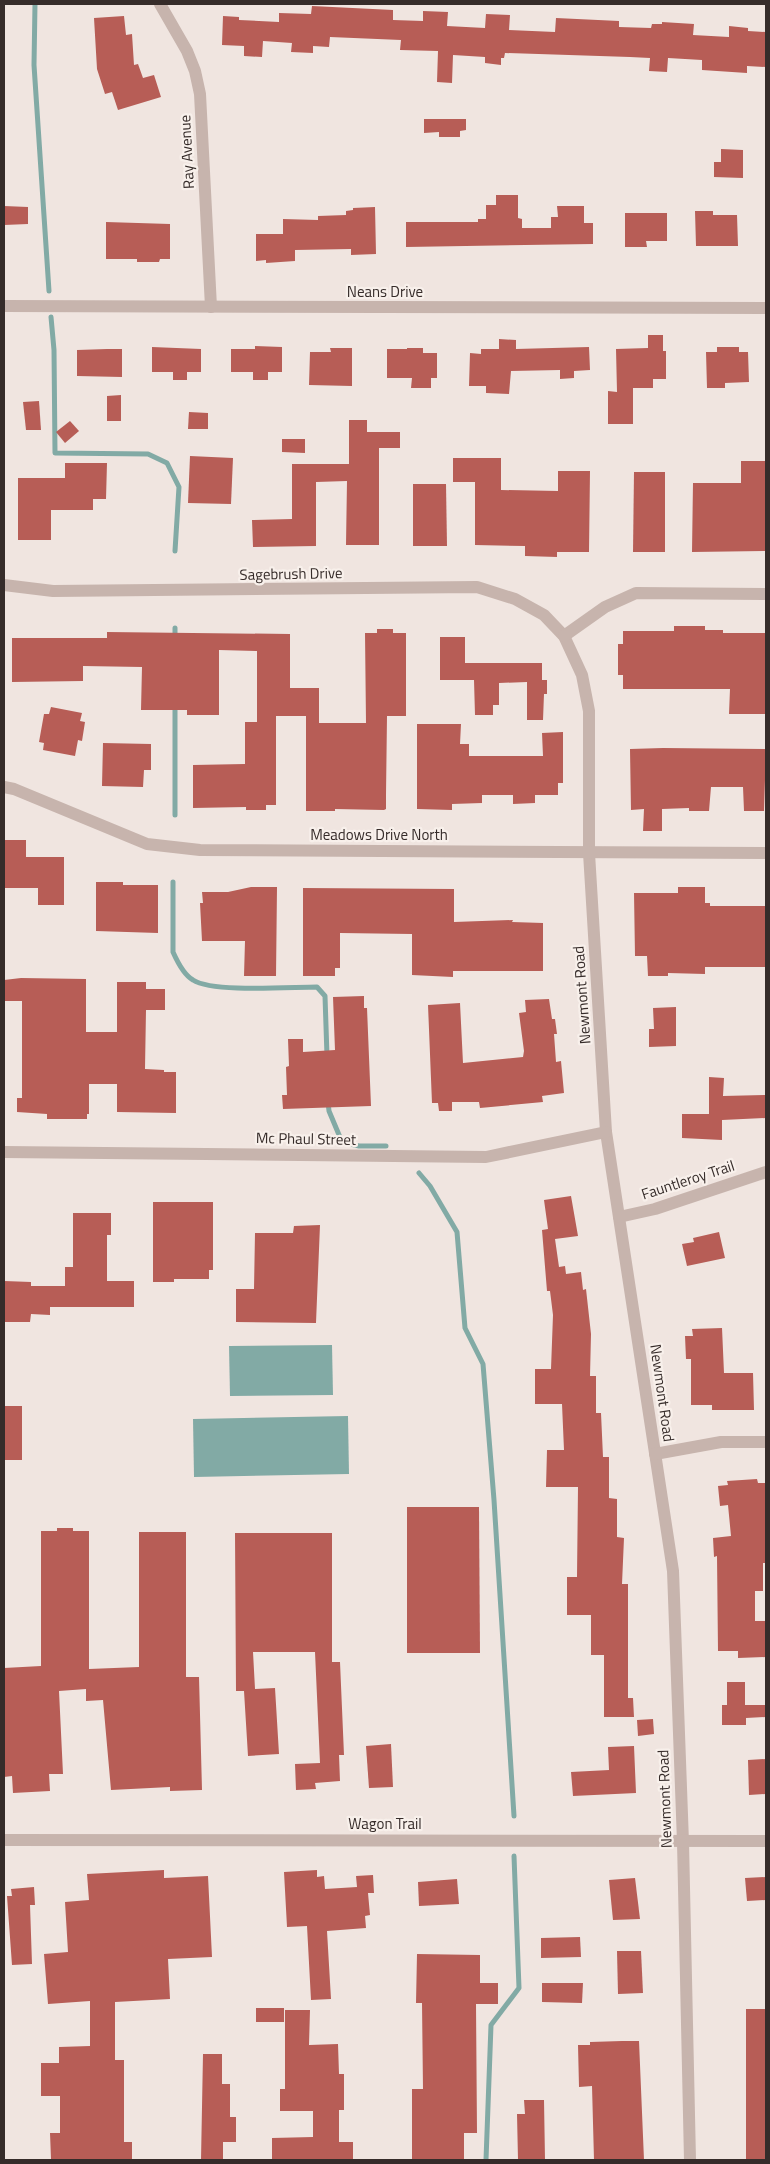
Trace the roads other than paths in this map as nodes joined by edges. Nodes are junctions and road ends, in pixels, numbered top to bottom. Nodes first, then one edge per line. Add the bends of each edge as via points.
1 (160, 4) edge
2 (4, 306) edge
3 (212, 308) junction
4 (766, 308) edge
5 (4, 585) edge
6 (766, 594) edge
7 (564, 636) junction
8 (4, 787) edge
9 (589, 853) junction
10 (766, 853) edge
11 (606, 1132) junction
12 (4, 1152) edge
13 (766, 1172) edge
14 (620, 1217) junction
15 (766, 1442) edge
16 (655, 1454) junction
17 (4, 1840) edge
18 (766, 1841) edge
19 (683, 1842) junction
20 (690, 2160) edge

1 - 3 street, Ray Avenue via 187,51 200,94
2 - 3 street, Neans Drive
3 - 4 street, Neans Drive
5 - 7 street, Sagebrush Drive via 53,591 477,587 515,599 544,615
6 - 7 street via 636,593 605,607
7 - 9 street, Newmont Road via 582,675 588,711
8 - 9 street, Meadows Drive North via 147,844 200,850
9 - 10 street, Meadows Drive North
9 - 11 street, Newmont Road
11 - 12 street, Mc Phaul Street via 486,1157
11 - 14 street, Newmont Road
13 - 14 street, Fauntleroy Trail via 655,1209
14 - 16 street, Newmont Road
15 - 16 street via 721,1442
16 - 19 street, Newmont Road via 672,1572
17 - 19 street, Wagon Trail
18 - 19 street, Wagon Trail
19 - 20 street, Newmont Road

